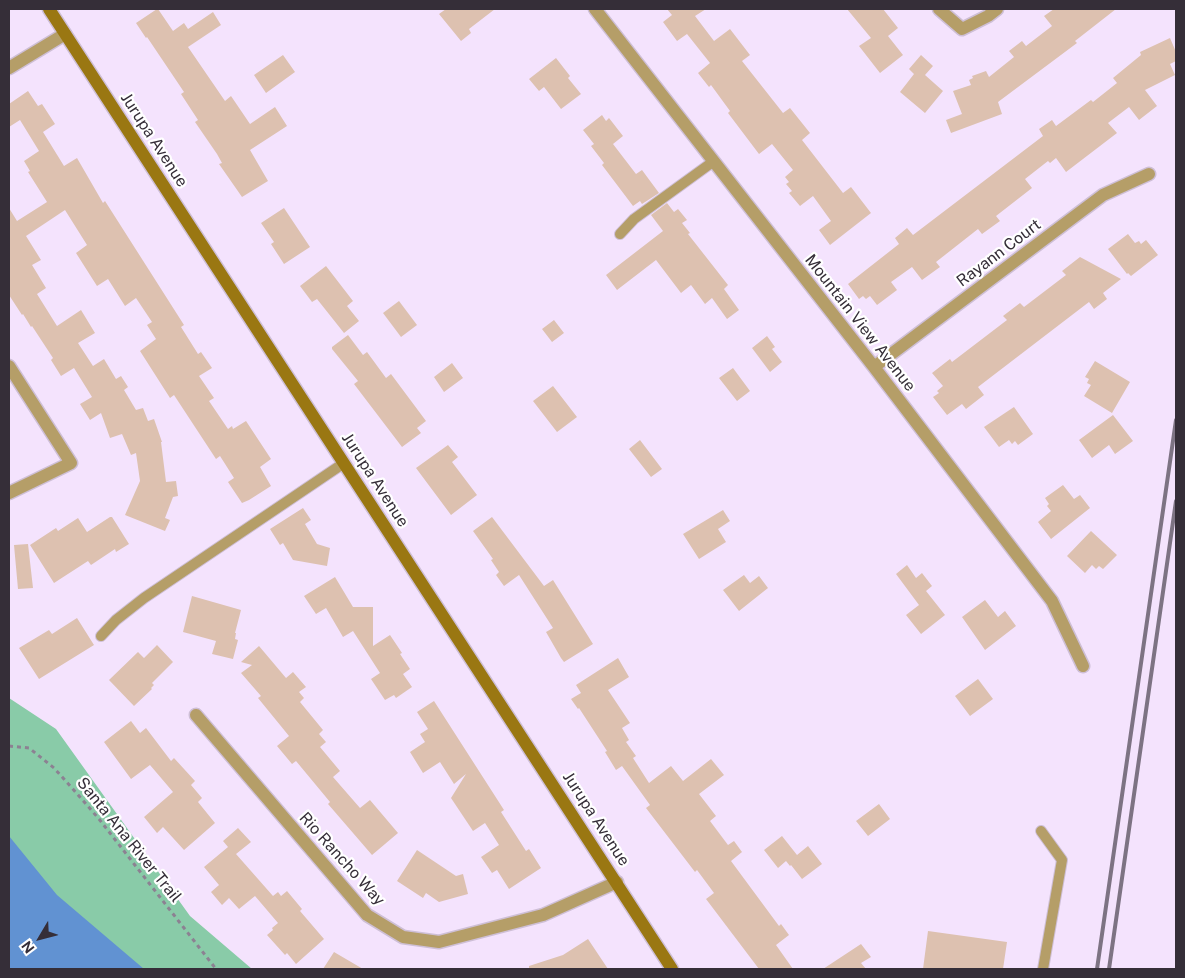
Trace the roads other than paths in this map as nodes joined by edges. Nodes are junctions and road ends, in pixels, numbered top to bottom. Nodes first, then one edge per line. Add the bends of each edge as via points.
1 (49, 9) edge
2 (595, 9) edge
3 (939, 9) edge
4 (997, 9) edge
5 (65, 34) junction
6 (9, 68) edge
7 (714, 161) junction
8 (1149, 174) dead end
9 (620, 234) dead end
10 (9, 366) edge
11 (874, 367) junction
12 (344, 462) junction
13 (9, 493) edge
14 (101, 636) dead end
15 (1083, 666) dead end
16 (196, 715) dead end
17 (1041, 831) dead end
18 (617, 882) junction
19 (672, 969) edge
20 (1043, 969) edge

1 - 5 main road, Jurupa Avenue
2 - 7 street, Mountain View Avenue
3 - 4 street via 962,30
5 - 6 street
5 - 12 main road, Jurupa Avenue
7 - 9 lane via 634,219
7 - 11 street, Mountain View Avenue
8 - 11 street, Rayann Court via 1103,195
10 - 13 street via 71,463
11 - 15 street, Mountain View Avenue via 1052,601
12 - 14 lane via 144,598
12 - 18 main road, Jurupa Avenue
16 - 18 street, Rio Rancho Way via 367,915 403,937 439,942 448,940 543,915
17 - 20 lane via 1062,860
18 - 19 main road, Jurupa Avenue

